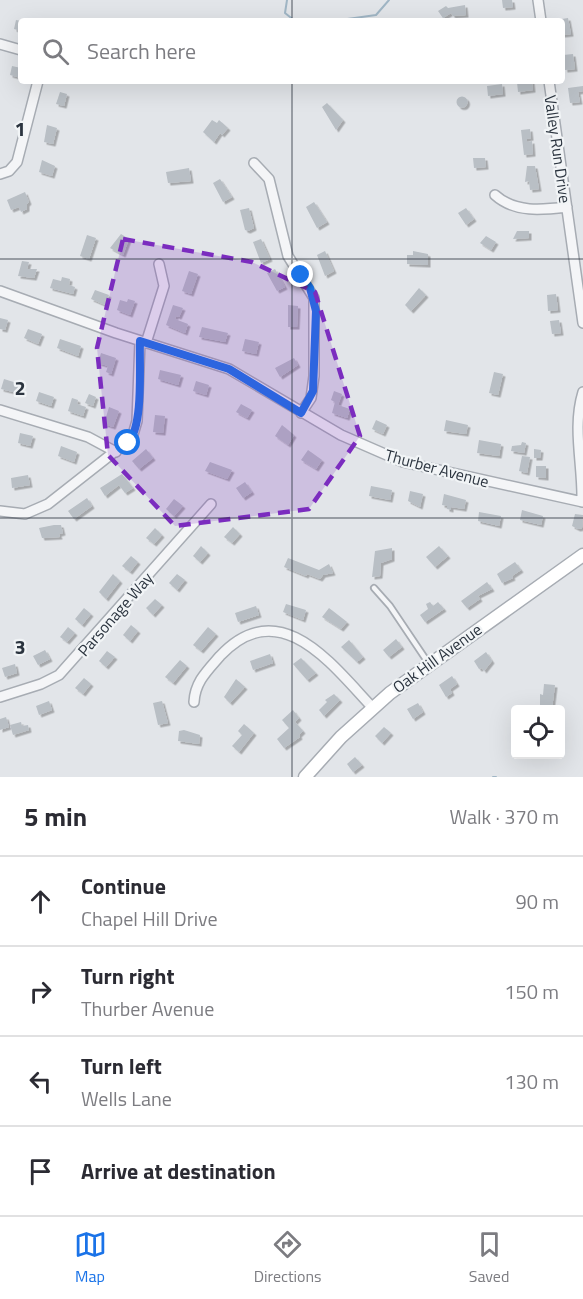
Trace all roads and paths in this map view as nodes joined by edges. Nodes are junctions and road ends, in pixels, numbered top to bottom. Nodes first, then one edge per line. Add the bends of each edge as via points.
1 (538, 0) edge
2 (541, 18) edge
3 (0, 44) edge
4 (18, 49) edge
5 (37, 84) edge
6 (549, 84) edge
7 (254, 163) dead end
8 (0, 174) edge
9 (495, 195) dead end
10 (567, 207) junction
11 (159, 264) dead end
12 (0, 291) edge
13 (583, 323) edge
14 (143, 342) junction
15 (583, 392) edge
16 (0, 410) edge
17 (301, 413) junction
18 (116, 452) junction
19 (582, 502) edge
20 (211, 504) dead end
21 (0, 511) edge
22 (583, 555) edge
23 (374, 588) dead end
24 (429, 664) junction
25 (0, 697) edge
26 (194, 702) dead end
27 (373, 708) junction
28 (305, 777) edge

1 - 2 street
3 - 4 street
5 - 8 street via 17,162
6 - 10 street, Valley Run Drive
7 - 17 street via 269,179 288,256 314,298 314,376 311,398
9 - 10 street via 516,207
10 - 13 street, Valley Run Drive
11 - 14 street via 164,286
12 - 14 street, Thurber Avenue
14 - 17 street, Thurber Avenue via 229,369
14 - 18 street via 136,429
15 - 19 street via 577,425
16 - 18 street via 88,437
17 - 19 street, Thurber Avenue via 403,462
18 - 21 street via 55,500 19,514
20 - 25 street, Parsonage Way via 59,675
22 - 24 main road, Oak Hill Avenue
23 - 24 lane
24 - 27 main road, Oak Hill Avenue
26 - 27 street via 201,677 225,651 244,639 274,633 296,637 315,647
27 - 28 main road, Oak Hill Avenue via 323,754

